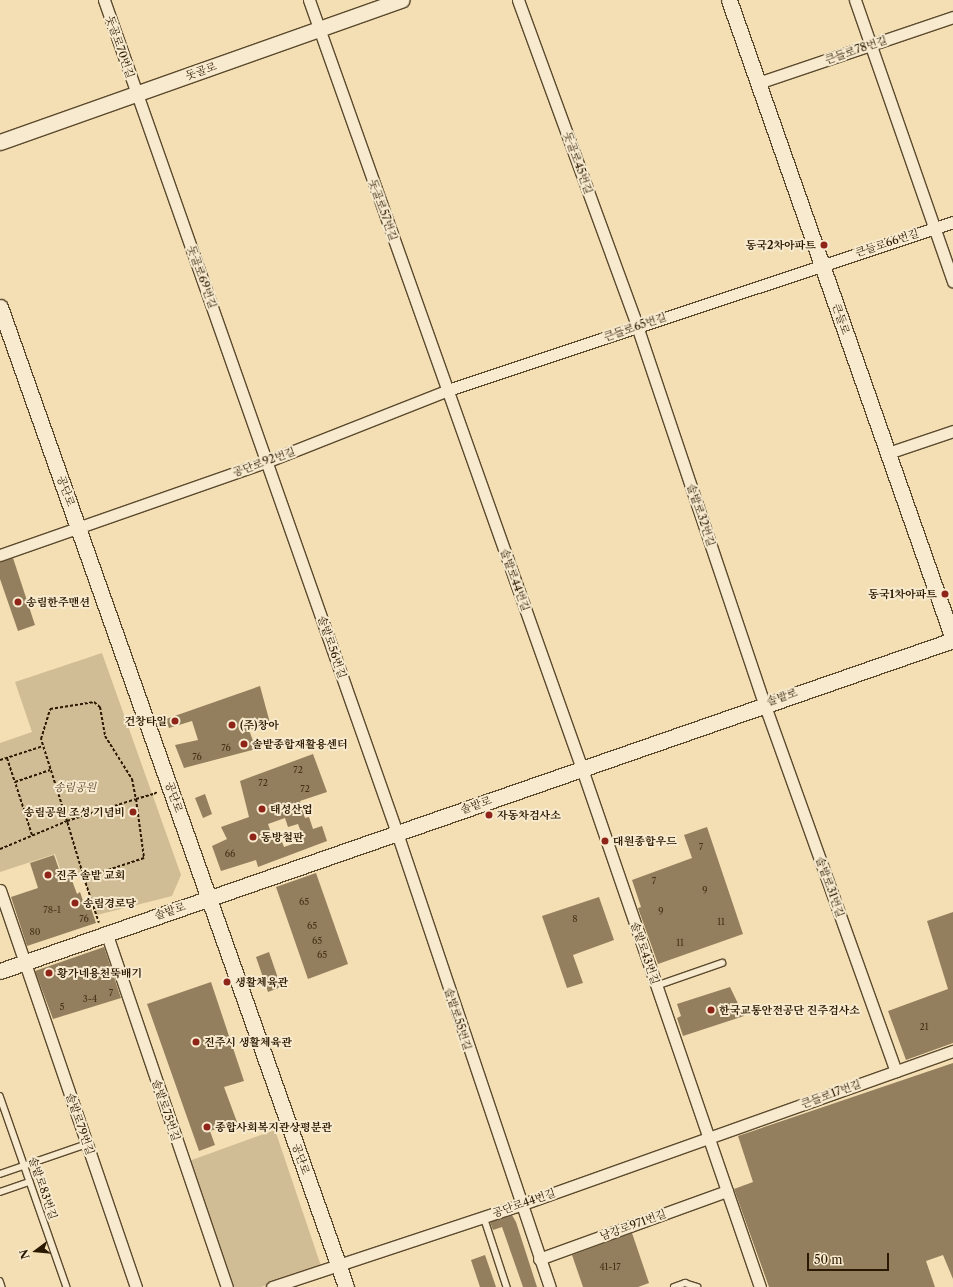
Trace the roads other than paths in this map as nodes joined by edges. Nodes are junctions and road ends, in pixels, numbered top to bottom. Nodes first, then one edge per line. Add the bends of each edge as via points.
1 (104, 0) edge
2 (308, 0) edge
3 (402, 0) edge
4 (518, 0) edge
5 (729, 0) edge
6 (855, 0) edge
7 (953, 17) edge
8 (318, 29) junction
9 (871, 45) junction
10 (758, 83) junction
11 (136, 94) junction
12 (0, 142) edge
13 (953, 222) edge
14 (935, 228) junction
15 (822, 264) junction
16 (953, 281) edge
17 (1, 310) edge
18 (637, 326) junction
19 (448, 390) junction
20 (953, 431) edge
21 (888, 453) junction
22 (268, 461) junction
23 (79, 528) junction
24 (0, 555) edge
25 (953, 640) edge
26 (764, 703) junction
27 (582, 769) junction
28 (397, 833) junction
29 (0, 890) edge
30 (210, 898) junction
31 (104, 933) junction
32 (25, 962) junction
33 (722, 963) dead end
34 (0, 971) edge
35 (656, 986) junction
36 (953, 1051) edge
37 (896, 1071) junction
38 (0, 1096) edge
39 (708, 1138) junction
40 (87, 1144) junction
41 (24, 1166) junction
42 (0, 1174) edge
43 (29, 1182) junction
44 (727, 1191) junction
45 (0, 1192) edge
46 (520, 1205) junction
47 (484, 1217) junction
48 (539, 1259) junction
49 (338, 1264) junction
50 (0, 1281) edge
51 (2, 1287) edge
52 (67, 1287) edge
53 (136, 1287) edge
54 (227, 1287) edge
55 (272, 1287) edge
56 (346, 1287) edge
57 (507, 1287) edge
58 (550, 1287) edge
59 (674, 1287) edge
60 (697, 1287) edge
61 (760, 1287) edge

1 - 11 street, 돗골로70번길
2 - 8 street, 돗골로57번길
3 - 8 street, 돗골로
4 - 18 street, 돗골로45번길
5 - 10 street, 큰들로
6 - 9 street
7 - 9 street, 큰들로78번길
8 - 11 street, 돗골로
8 - 19 street, 돗골로57번길
9 - 10 street, 큰들로78번길
9 - 14 street
10 - 15 street, 큰들로
11 - 12 street, 돗골로
11 - 22 street, 돗골로69번길
13 - 14 street, 큰들로66번길
14 - 15 street, 큰들로66번길
14 - 16 street
15 - 18 street, 큰들로65번길
15 - 21 street, 큰들로
17 - 23 street, 공단로
18 - 19 street, 큰들로65번길
18 - 26 street, 솔밭로32번길
19 - 22 street, 공단로92번길
19 - 27 street, 솔밭로44번길
20 - 21 street
21 - 25 street, 큰들로
22 - 23 street, 공단로92번길
22 - 28 street, 솔밭로56번길
23 - 24 street, 공단로92번길
23 - 30 street, 공단로
25 - 26 street, 솔밭로
26 - 27 street, 솔밭로
26 - 37 street, 솔밭로31번길
27 - 28 street, 솔밭로
27 - 35 street, 솔밭로43번길
28 - 30 street, 솔밭로
28 - 46 street, 솔밭로55번길
29 - 32 street, 솔밭로79번길
30 - 31 street, 솔밭로
30 - 49 street, 공단로
31 - 32 street, 솔밭로
31 - 54 street, 솔밭로75번길
32 - 34 street, 솔밭로
32 - 40 street, 솔밭로79번길
33 - 35 lane
35 - 39 street, 솔밭로43번길
36 - 37 street, 큰들로17번길
37 - 39 street, 큰들로17번길
38 - 41 lane, 솔밭로83번길
39 - 44 street
39 - 46 street, 공단로44번길
40 - 41 lane
40 - 53 street, 솔밭로79번길
41 - 42 lane
41 - 43 lane, 솔밭로83번길
43 - 45 lane
43 - 52 lane, 솔밭로83번길
44 - 48 street, 남강로971번길
44 - 61 street
46 - 47 street, 공단로44번길
46 - 48 street
47 - 49 street, 공단로44번길
47 - 57 lane
48 - 58 street
49 - 55 street, 공단로44번길
49 - 56 street, 공단로
50 - 51 lane
59 - 60 lane via 685,1283

